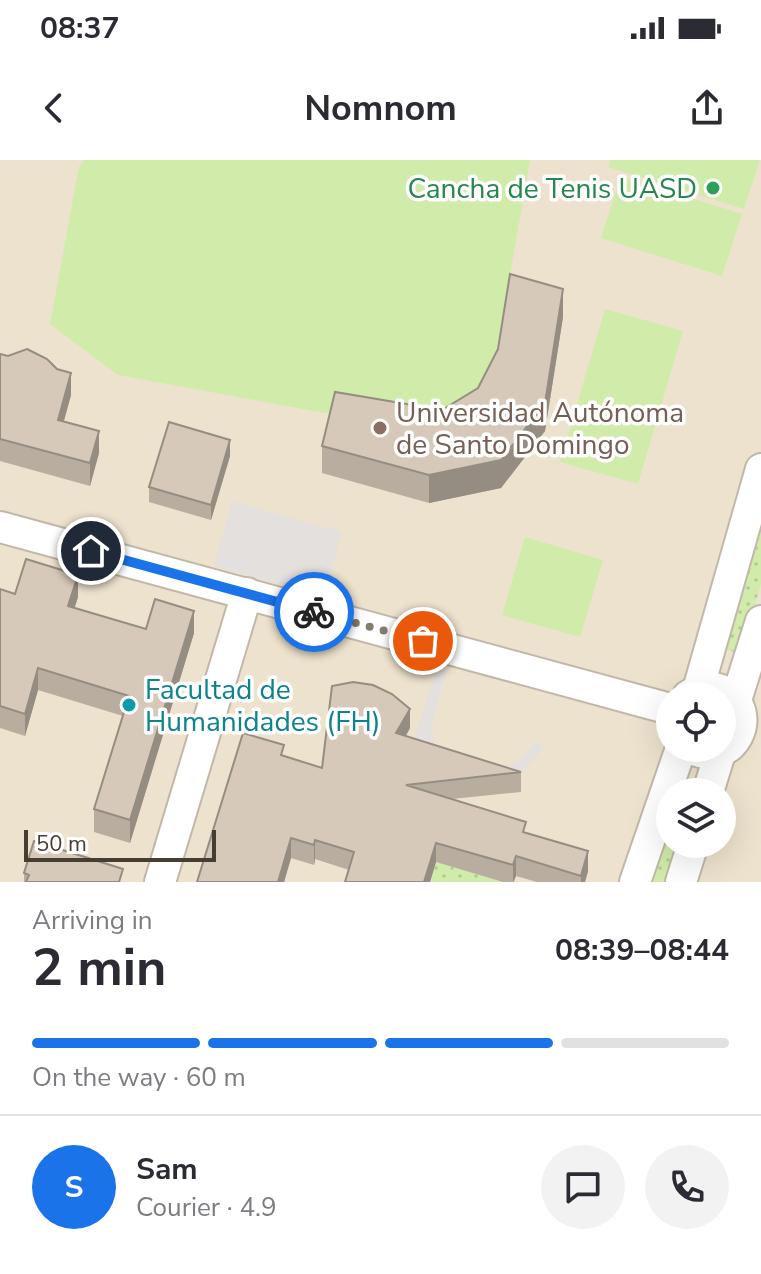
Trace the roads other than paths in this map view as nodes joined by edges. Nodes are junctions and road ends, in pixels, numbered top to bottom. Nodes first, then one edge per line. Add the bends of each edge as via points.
1 (761, 469) edge
2 (0, 527) edge
3 (247, 593) junction
4 (761, 621) edge
5 (696, 682) edge
6 (736, 700) joint
7 (656, 705) edge
8 (736, 722) edge
9 (676, 762) edge
10 (689, 858) edge
11 (160, 882) edge
12 (635, 882) edge
13 (681, 882) edge

1 - 5 street
2 - 3 street
3 - 7 street
3 - 11 street
4 - 6 street
6 - 8 street via 741,710
9 - 12 street
10 - 13 street

